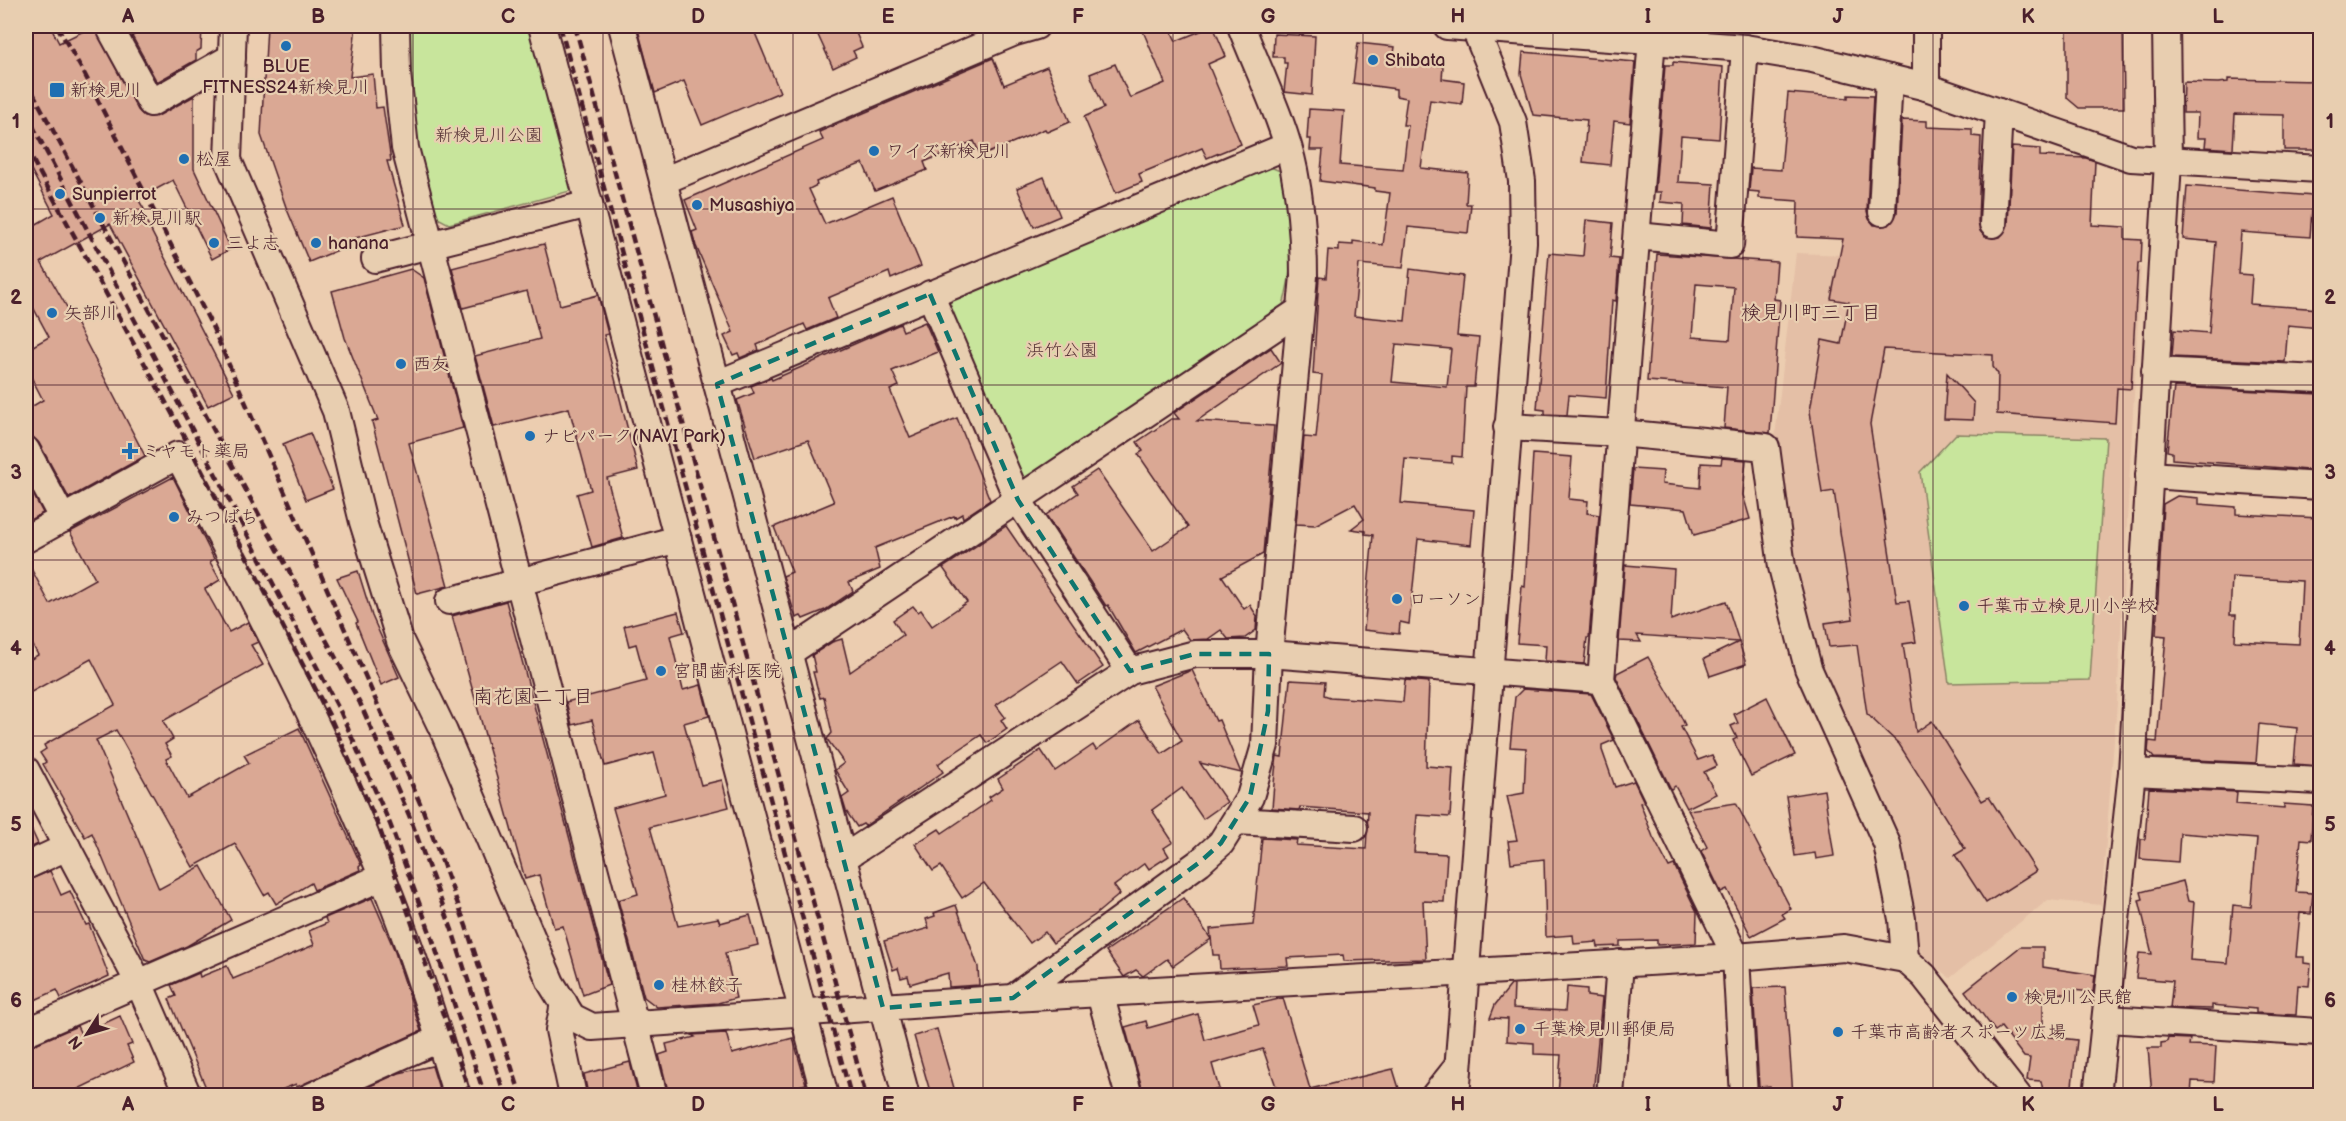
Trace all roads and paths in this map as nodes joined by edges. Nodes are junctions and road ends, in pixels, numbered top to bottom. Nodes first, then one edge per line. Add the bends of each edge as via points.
1 (233, 26) edge
2 (396, 26) edge
3 (542, 26) edge
4 (622, 26) edge
5 (1036, 26) edge
6 (1241, 26) edge
7 (1447, 26) edge
8 (1474, 26) edge
9 (1926, 26) edge
10 (2166, 26) edge
11 (111, 30) dead end
12 (1652, 33) edge
13 (1745, 48) junction
14 (232, 57) junction
15 (1889, 78) junction
16 (1926, 87) junction
17 (1998, 112) junction
18 (1287, 146) junction
19 (2168, 162) junction
20 (2320, 169) edge
21 (663, 182) junction
22 (589, 204) junction
23 (1882, 212) dead end
24 (1993, 224) dead end
25 (1637, 236) junction
26 (429, 243) junction
27 (375, 259) dead end
28 (930, 294) junction
29 (1299, 311) junction
30 (2155, 371) junction
31 (2320, 379) edge
32 (717, 384) junction
33 (1507, 427) junction
34 (1620, 433) junction
35 (26, 450) edge
36 (2149, 475) junction
37 (2320, 486) edge
38 (1018, 500) junction
39 (63, 519) junction
40 (26, 539) edge
41 (678, 539) junction
42 (519, 583) junction
43 (449, 601) dead end
44 (787, 654) junction
45 (1269, 654) junction
46 (1130, 671) junction
47 (1488, 673) junction
48 (1601, 680) junction
49 (26, 770) edge
50 (2132, 772) junction
51 (2320, 781) edge
52 (1236, 821) junction
53 (1354, 828) dead end
54 (68, 847) junction
55 (842, 859) junction
56 (26, 866) edge
57 (382, 877) junction
58 (1736, 957) junction
59 (1905, 959) junction
60 (1620, 963) junction
61 (1468, 972) junction
62 (139, 983) junction
63 (1100, 994) junction
64 (1014, 998) junction
65 (564, 1003) junction
66 (883, 1008) junction
67 (803, 1013) junction
68 (2107, 1019) junction
69 (634, 1022) junction
70 (26, 1032) edge
71 (2320, 1032) edge
72 (439, 1039) junction
73 (1458, 1066) junction
74 (349, 1088) edge
75 (188, 1095) edge
76 (312, 1095) edge
77 (457, 1095) edge
78 (573, 1095) edge
79 (654, 1095) edge
80 (825, 1095) edge
81 (906, 1095) edge
82 (1129, 1095) edge
83 (1434, 1095) edge
84 (1456, 1095) edge
85 (1610, 1095) edge
86 (1744, 1095) edge
87 (2018, 1095) edge
88 (2097, 1095) edge

1 - 14 street
2 - 26 street via 405,148
3 - 22 street
4 - 21 street
5 - 21 street
6 - 18 street
7 - 8 street
8 - 12 street
8 - 33 street via 1513,122 1522,181 1523,242
9 - 16 street
10 - 19 street
11 - 14 street via 151,103
12 - 13 street
12 - 25 street
13 - 15 street
13 - 25 street via 1730,244
14 - 65 street via 228,160 336,411 363,522 400,641 444,732 551,983
15 - 16 street
15 - 23 street
16 - 17 street
17 - 19 street via 2131,158
17 - 24 street
18 - 28 street
18 - 29 street via 1304,241
19 - 20 street
19 - 30 street
21 - 32 street
22 - 26 street
22 - 41 street
25 - 34 street
26 - 27 street
26 - 42 street
28 - 32 street
28 - 38 street
29 - 38 street
29 - 45 street
30 - 31 street
30 - 36 street
32 - 44 street
33 - 34 street
33 - 47 street
34 - 48 street
34 - 59 street via 1766,447 1782,567 1808,668 1887,844 1902,919
35 - 39 street
36 - 37 street
36 - 50 street
38 - 44 street
38 - 46 street
39 - 40 street
39 - 57 street via 178,455 297,687
41 - 42 street
41 - 67 street
42 - 43 street
42 - 69 street
44 - 55 street
45 - 46 street via 1195,654
45 - 47 street
45 - 52 street via 1265,745 1250,797
46 - 55 street
47 - 48 street
47 - 61 street
48 - 58 street
49 - 54 street
50 - 51 street
50 - 68 street
52 - 53 street
52 - 64 street via 1221,843 1200,862
54 - 56 street
54 - 62 street
55 - 66 street
57 - 62 street
57 - 72 street
58 - 59 street via 1844,948
58 - 60 street
58 - 86 street
59 - 87 street via 1924,976
60 - 61 street
60 - 85 street
61 - 63 street
61 - 73 street
62 - 70 street
62 - 75 street
63 - 64 street
63 - 82 street
64 - 66 street
65 - 69 street via 572,1017 592,1027
65 - 78 street via 559,1030
66 - 67 street
66 - 81 street
67 - 69 street
67 - 80 street
68 - 71 street
68 - 88 street
69 - 79 street
72 - 74 street
72 - 77 street
73 - 83 street
73 - 84 street
74 - 76 street

